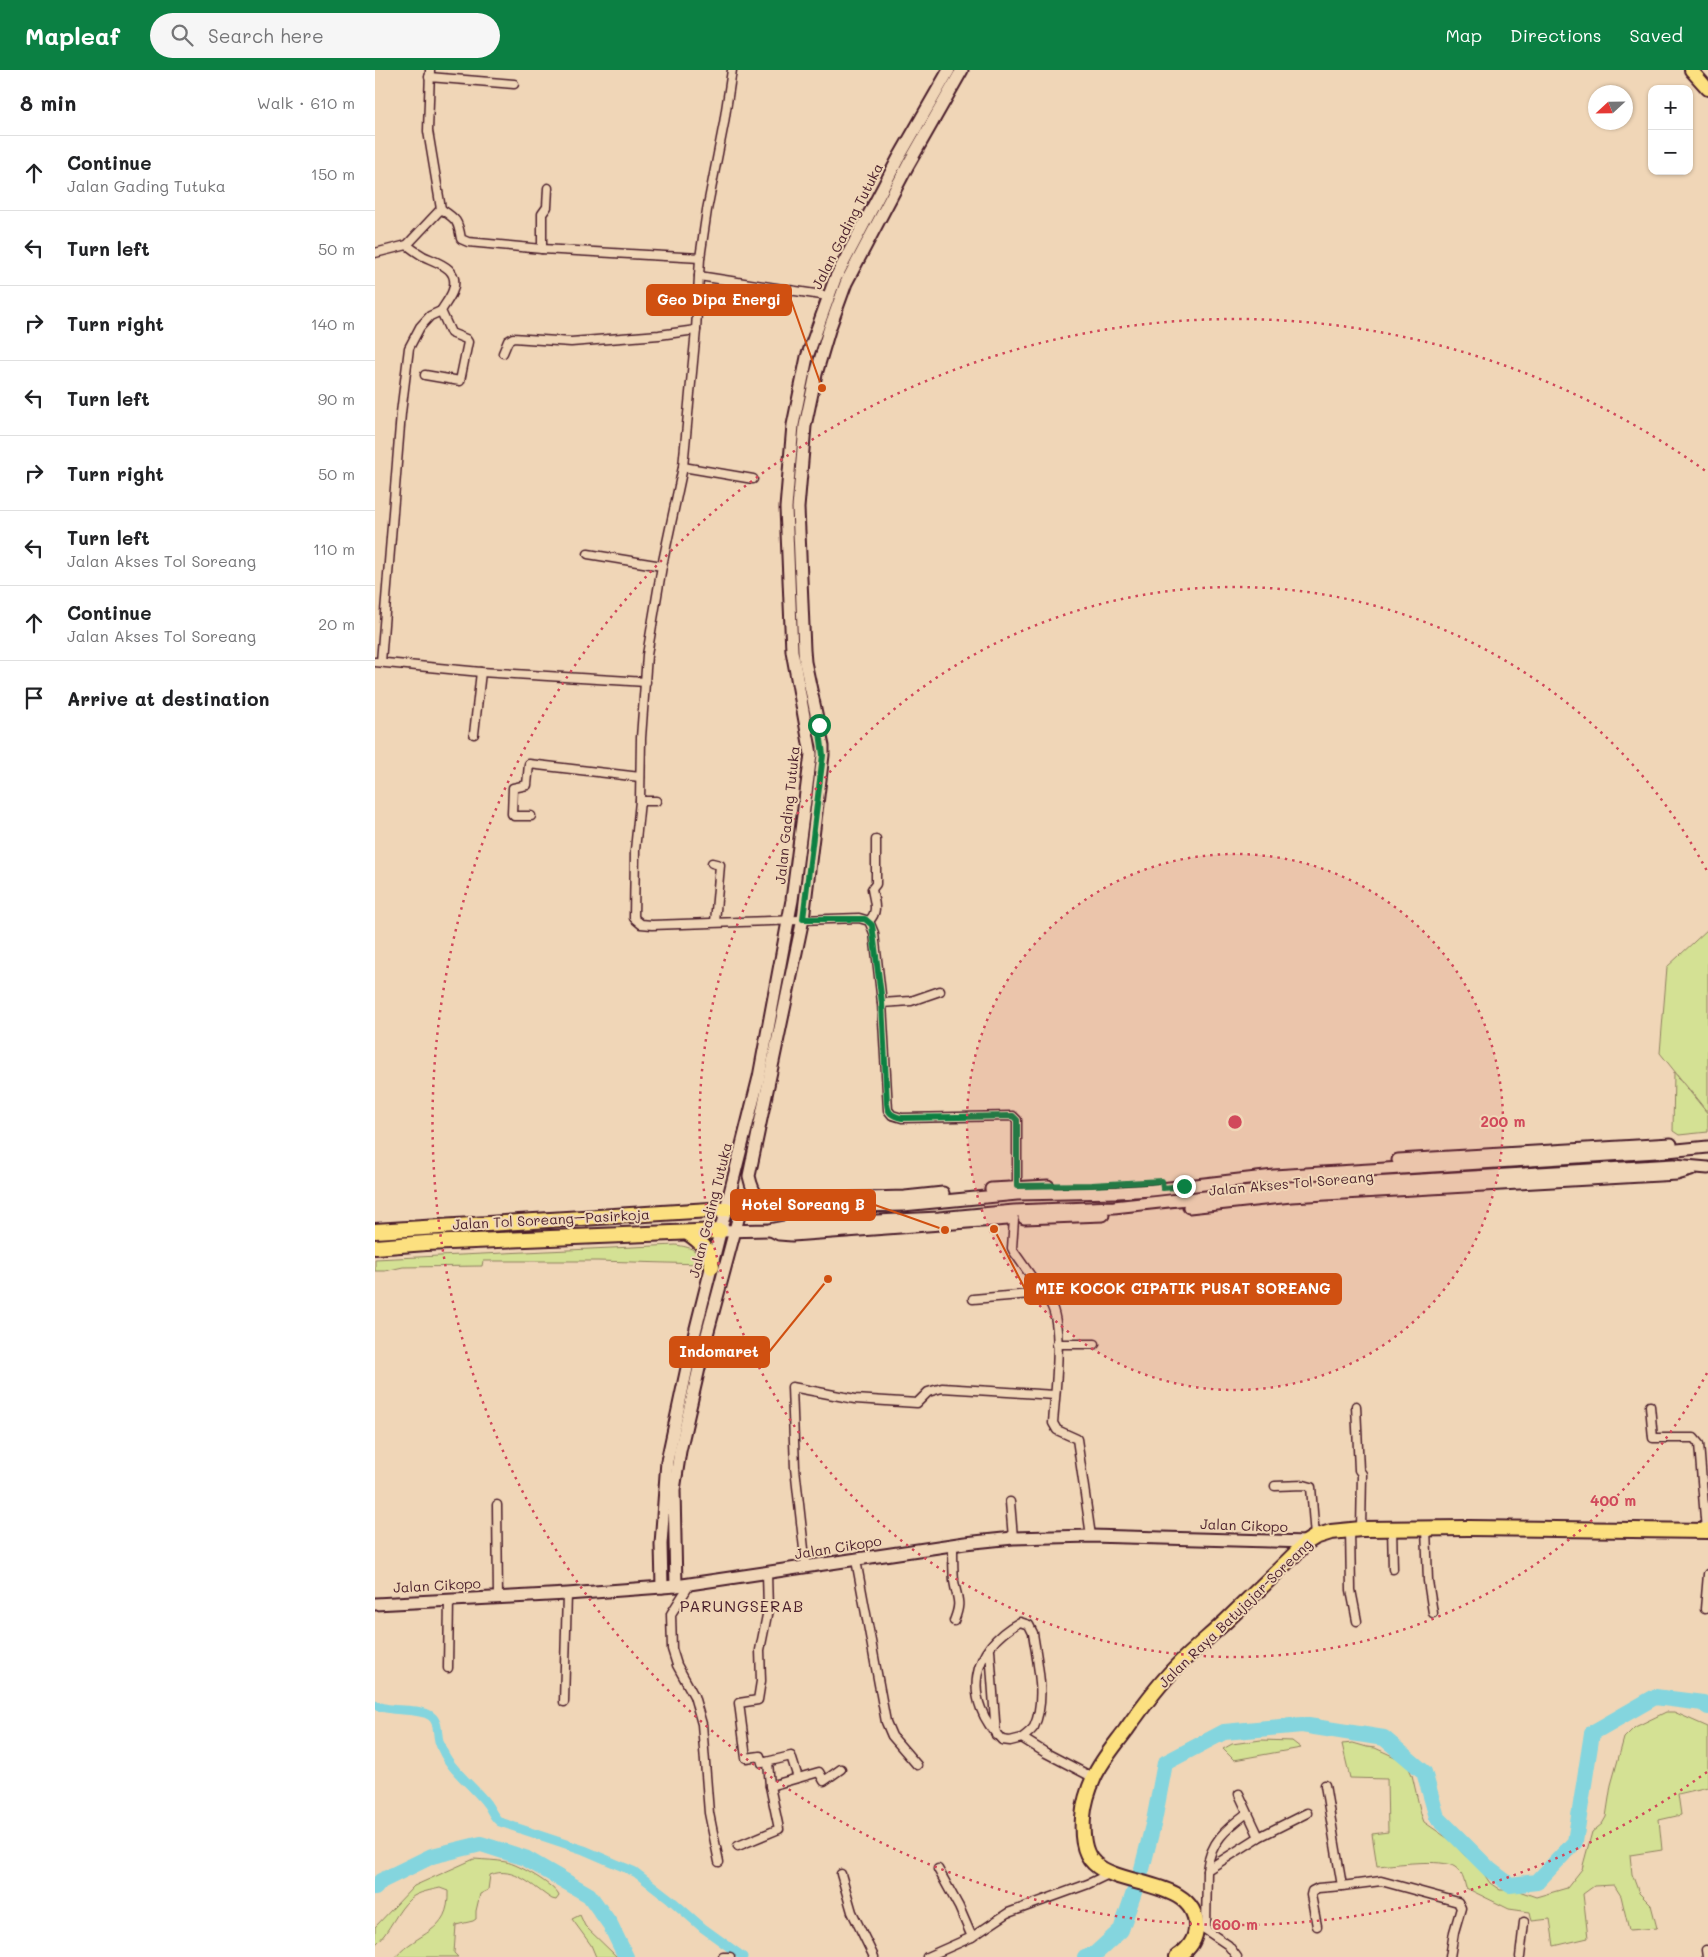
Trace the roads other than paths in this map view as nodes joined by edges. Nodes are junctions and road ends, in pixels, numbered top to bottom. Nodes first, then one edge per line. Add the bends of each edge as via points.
1 (732, 70) edge
2 (962, 70) edge
3 (1691, 70) edge
4 (1702, 70) edge
5 (429, 73) edge
6 (946, 75) edge
7 (1708, 76) edge
8 (514, 84) dead end
9 (953, 87) junction
10 (1708, 89) edge
11 (548, 188) dead end
12 (441, 209) junction
13 (407, 245) junction
14 (542, 249) junction
15 (375, 252) edge
16 (700, 258) junction
17 (699, 276) junction
18 (828, 296) junction
19 (441, 310) junction
20 (696, 330) junction
21 (503, 353) dead end
22 (425, 375) dead end
23 (683, 467) junction
24 (753, 479) dead end
25 (588, 554) dead end
26 (662, 566) junction
27 (378, 662) edge
28 (481, 672) junction
29 (646, 682) junction
30 (474, 734) dead end
31 (640, 777) junction
32 (639, 801) junction
33 (656, 801) dead end
34 (531, 816) dead end
35 (876, 840) dead end
36 (712, 862) dead end
37 (788, 919) junction
38 (803, 919) junction
39 (869, 921) junction
40 (715, 922) junction
41 (940, 991) dead end
42 (882, 1003) junction
43 (1708, 1147) edge
44 (1694, 1148) junction
45 (1702, 1168) edge
46 (1377, 1169) junction
47 (1377, 1182) junction
48 (1162, 1185) junction
49 (1017, 1186) junction
50 (741, 1208) junction
51 (789, 1208) junction
52 (726, 1209) junction
53 (1115, 1211) junction
54 (1014, 1219) junction
55 (769, 1230) junction
56 (375, 1231) edge
57 (736, 1231) junction
58 (720, 1232) junction
59 (687, 1233) junction
60 (375, 1247) edge
61 (712, 1267) junction
62 (1043, 1293) junction
63 (973, 1299) dead end
64 (1057, 1344) junction
65 (1095, 1344) dead end
66 (1055, 1396) junction
67 (1356, 1406) dead end
68 (1650, 1406) dead end
69 (1275, 1486) dead end
70 (1010, 1502) dead end
71 (497, 1505) dead end
72 (1392, 1528) junction
73 (1426, 1528) junction
74 (1356, 1529) junction
75 (1707, 1531) edge
76 (1091, 1536) junction
77 (1013, 1538) junction
78 (1311, 1539) junction
79 (953, 1545) junction
80 (857, 1560) junction
81 (806, 1567) junction
82 (1393, 1568) dead end
83 (767, 1573) junction
84 (1708, 1574) edge
85 (690, 1584) junction
86 (663, 1586) junction
87 (677, 1586) junction
88 (567, 1594) junction
89 (498, 1597) junction
90 (449, 1599) junction
91 (375, 1604) edge
92 (1705, 1609) dead end
93 (1433, 1613) dead end
94 (954, 1621) dead end
95 (1357, 1621) dead end
96 (990, 1649) junction
97 (448, 1668) dead end
98 (564, 1702) dead end
99 (996, 1735) junction
100 (1022, 1738) junction
101 (768, 1762) junction
102 (917, 1765) dead end
103 (841, 1769) dead end
104 (798, 1778) junction
105 (1094, 1778) junction
106 (1325, 1785) dead end
107 (770, 1786) junction
108 (1239, 1794) dead end
109 (1247, 1813) junction
110 (1307, 1813) dead end
111 (1259, 1837) junction
112 (737, 1846) dead end
113 (719, 1862) dead end
114 (938, 1869) dead end
115 (1207, 1870) junction
116 (841, 1874) dead end
117 (1113, 1874) junction
118 (1342, 1886) junction
119 (1524, 1922) dead end
120 (1317, 1926) dead end
121 (1201, 1928) junction
122 (972, 1937) junction
123 (723, 1957) edge
124 (730, 1957) edge
125 (874, 1957) edge
126 (927, 1957) edge
127 (1177, 1957) edge
128 (1237, 1957) edge
129 (1450, 1957) edge
130 (1520, 1957) edge

1 - 16 street
2 - 9 main road, Jalan Gading Tutuka
3 - 10 main road
4 - 7 main road
5 - 8 street
5 - 12 street via 429,136
6 - 9 main road
6 - 18 main road, Jalan Gading Tutuka via 898,159
9 - 38 main road, Jalan Gading Tutuka via 846,283 818,364 805,426 798,508 804,650 823,755
11 - 14 street via 547,207 542,214
12 - 13 street
12 - 14 street via 455,218 464,241
13 - 15 street
13 - 19 street via 444,265 453,276 454,290
14 - 16 street
16 - 17 street
17 - 18 street
17 - 20 street
18 - 37 main road, Jalan Gading Tutuka via 807,357 793,425 787,508 793,664 811,747
19 - 22 street via 451,333 468,342 462,378 458,382
19 - 27 street via 420,327 409,348
20 - 21 street via 571,342 513,338 507,341
20 - 23 street
23 - 24 street
23 - 26 street
25 - 26 street
26 - 29 street via 647,655
27 - 28 street
28 - 29 street
28 - 30 street
29 - 31 street
31 - 32 street
31 - 34 street via 529,764 527,785 513,788 512,814
32 - 33 street
32 - 40 street via 633,901 635,920 645,925
35 - 39 street via 876,884 872,889 876,911
36 - 40 street via 720,865
37 - 38 street
37 - 40 street
37 - 52 main road, Jalan Gading Tutuka via 759,1077
38 - 39 street via 859,918
38 - 51 main road, Jalan Gading Tutuka via 749,1176 753,1193 761,1200
39 - 42 street via 874,933
41 - 42 street via 911,1001
42 - 49 street via 889,1112 902,1118 1013,1116 1017,1120
43 - 44 main road, Jalan Akses Tol Soreang
44 - 46 main road, Jalan Akses Tol Soreang
44 - 48 main road, Jalan Akses Tol Soreang via 1678,1144 1542,1150 1271,1169
45 - 47 main road, Jalan Akses Tol Soreang via 1674,1165
45 - 53 main road, Jalan Akses Tol Soreang via 1677,1174 1291,1196
46 - 47 main road
46 - 48 main road, Jalan Akses Tol Soreang
47 - 53 main road, Jalan Akses Tol Soreang via 1288,1188
48 - 49 main road, Jalan Akses Tol Soreang
48 - 51 main road, Jalan Akses Tol Soreang via 1118,1192 1017,1194 925,1203
49 - 51 main road, Jalan Akses Tol Soreang via 905,1197 809,1200
50 - 51 main road, Jalan Akses Tol Soreang
50 - 52 main road, Jalan Akses Tol Soreang
50 - 57 main road, Jalan Gading Tutuka
52 - 56 highway, Jalan Tol Soreang–Pasirkoja
52 - 58 main road, Jalan Gading Tutuka
53 - 54 main road, Jalan Akses Tol Soreang
53 - 55 main road, Jalan Akses Tol Soreang via 1014,1211 795,1225
54 - 55 main road, Jalan Akses Tol Soreang via 792,1235
54 - 62 street via 1012,1248
55 - 57 main road, Jalan Akses Tol Soreang
57 - 58 main road, Jalan Akses Tol Soreang
57 - 87 main road, Jalan Gading Tutuka via 705,1342 680,1451 674,1490
58 - 59 highway, Jalan Tol Soreang–Pasirkoja
58 - 61 main road, Jalan Gading Tutuka
59 - 60 highway, Jalan Tol Soreang–Pasirkoja
59 - 61 highway via 704,1245
61 - 86 main road, Jalan Gading Tutuka via 667,1461 661,1544
62 - 63 street
62 - 64 street via 1055,1312
64 - 65 street
64 - 66 street
66 - 76 street via 1054,1427 1077,1439
66 - 81 street via 942,1388 928,1392 917,1404 855,1399 792,1387 795,1468
67 - 74 street via 1359,1470 1362,1474
68 - 75 street via 1653,1438 1694,1438 1699,1444
69 - 78 street via 1311,1487
70 - 77 street
71 - 89 street
72 - 73 highway, Jalan Raya Batujajar-Soreang
72 - 74 highway, Jalan Raya Batujajar-Soreang
72 - 82 street
73 - 75 highway, Jalan Raya Batujajar-Soreang
73 - 93 street
74 - 78 highway, Jalan Raya Batujajar-Soreang
74 - 95 street via 1351,1590
76 - 77 main road, Jalan Cikopo
76 - 78 main road, Jalan Cikopo
77 - 79 main road, Jalan Cikopo
78 - 105 highway, Jalan Raya Batujajar-Soreang via 1156,1688
79 - 80 main road, Jalan Cikopo
79 - 94 street via 954,1581 959,1601
80 - 81 main road, Jalan Cikopo
80 - 102 street via 888,1730
81 - 83 main road, Jalan Cikopo
83 - 85 main road, Jalan Cikopo
83 - 101 street via 768,1610 760,1650 758,1700 739,1703 746,1758 761,1756 762,1763
84 - 92 street
85 - 87 main road, Jalan Cikopo
85 - 113 street via 671,1614 672,1649 694,1696 702,1724 709,1813
86 - 87 main road, Jalan Cikopo
86 - 88 main road, Jalan Cikopo
88 - 89 main road, Jalan Cikopo
88 - 98 street
89 - 90 main road, Jalan Cikopo
90 - 91 main road, Jalan Cikopo
90 - 97 street
96 - 99 street
96 - 99 street via 976,1677 976,1691 980,1710
96 - 100 street via 1008,1629 1020,1622 1029,1625 1033,1633 1040,1687 1039,1710 1033,1729
99 - 100 street via 1010,1741
100 - 105 street
101 - 104 street via 791,1756
101 - 107 street
103 - 104 street via 824,1781 819,1772
104 - 107 street
105 - 117 highway, Jalan Raya Batujajar-Soreang via 1084,1810 1083,1842 1095,1865
106 - 118 street
107 - 112 street via 779,1829
108 - 109 street
109 - 111 street
109 - 115 street via 1212,1848
110 - 111 street
111 - 115 street
114 - 122 street
115 - 121 street
116 - 125 street via 852,1912
117 - 121 highway, Jalan Raya Batujajar-Soreang via 1178,1895 1192,1908
117 - 122 street via 1008,1913
118 - 120 street via 1311,1891
118 - 129 street via 1381,1881 1458,1902 1461,1908
119 - 130 street
121 - 127 highway via 1186,1951
121 - 128 street via 1228,1945
122 - 126 street
123 - 124 street

